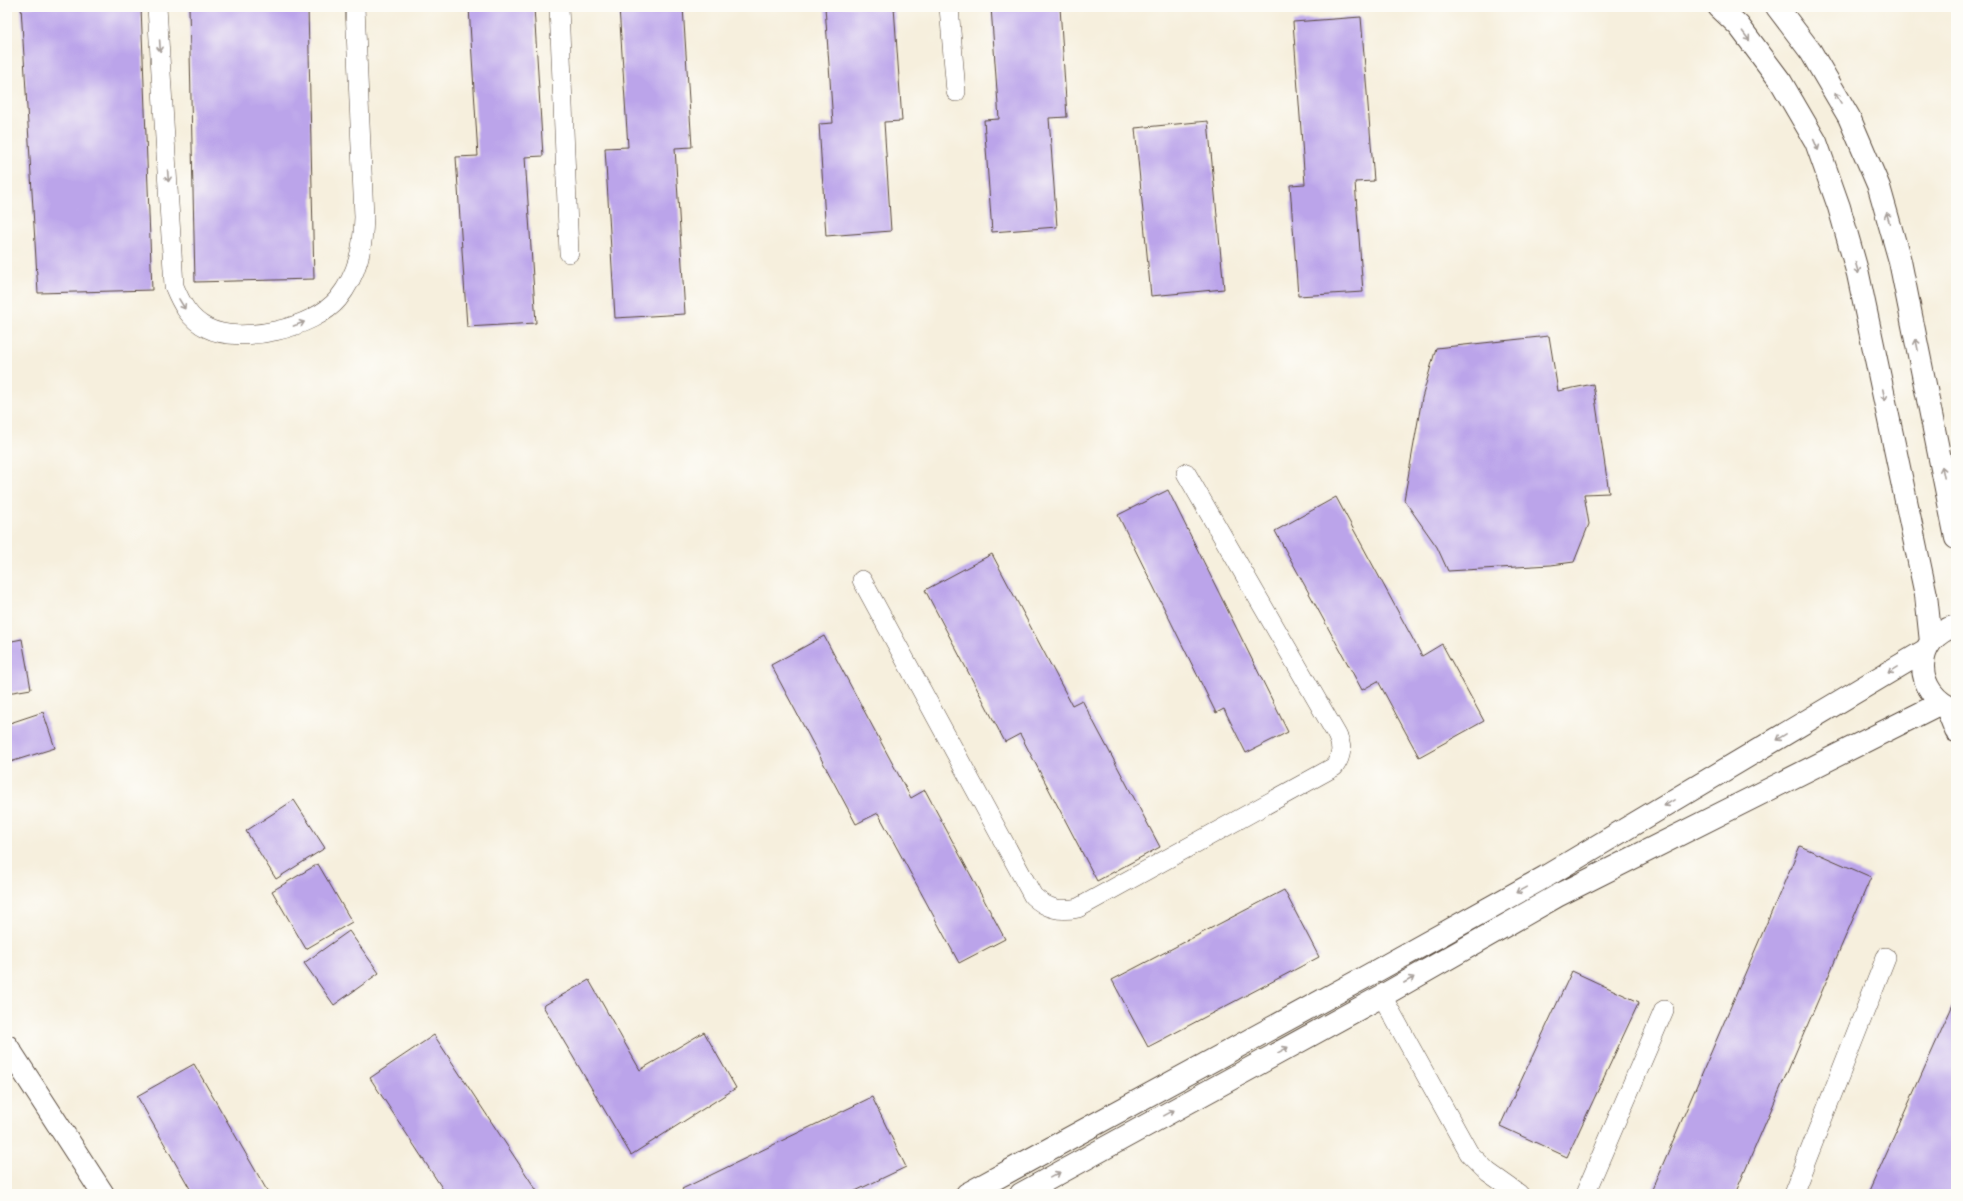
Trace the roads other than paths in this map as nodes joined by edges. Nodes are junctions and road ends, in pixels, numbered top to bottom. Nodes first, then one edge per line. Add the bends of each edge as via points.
1 (157, 7) edge
2 (355, 7) edge
3 (559, 7) edge
4 (949, 7) edge
5 (1719, 7) edge
6 (1777, 7) edge
7 (956, 92) dead end
8 (569, 253) dead end
9 (1186, 473) dead end
10 (1956, 538) edge
11 (862, 580) dead end
12 (1956, 626) edge
13 (1929, 646) junction
14 (1948, 706) edge
15 (1956, 731) edge
16 (1545, 877) junction
17 (1557, 896) junction
18 (1886, 957) dead end
19 (1369, 975) junction
20 (1382, 996) junction
21 (1664, 1010) dead end
22 (7, 1046) edge
23 (1096, 1123) junction
24 (1110, 1145) junction
25 (103, 1194) edge
26 (967, 1194) edge
27 (1021, 1194) edge
28 (1519, 1194) edge
29 (1585, 1194) edge
30 (1793, 1194) edge

1 -> 2 lane via 174,286 181,303 192,318 206,328 223,334 281,330 302,324 337,301 359,264 364,217
3 - 8 lane
4 - 7 lane
5 -> 13 street via 1738,26 1780,82 1816,142 1839,207 1858,274 1926,595
10 -> 6 street via 1900,261 1879,187 1849,117 1811,52
9 - 11 lane via 1337,735 1342,751 1340,760 1334,767 1078,908 1066,911 1054,909 1042,904 1034,896
12 - 13 street via 1938,635
13 - 14 street via 1923,662 1926,685 1932,695
13 -> 16 street
14 - 15 street
14 - 17 street
16 - 17 street
16 -> 19 street
20 -> 17 street
18 - 30 lane
19 - 20 street
19 - 23 street
24 -> 20 street
20 - 28 lane via 1469,1153 1488,1172
21 - 29 lane
22 - 25 street
23 - 24 street
23 - 26 street
27 -> 24 street

